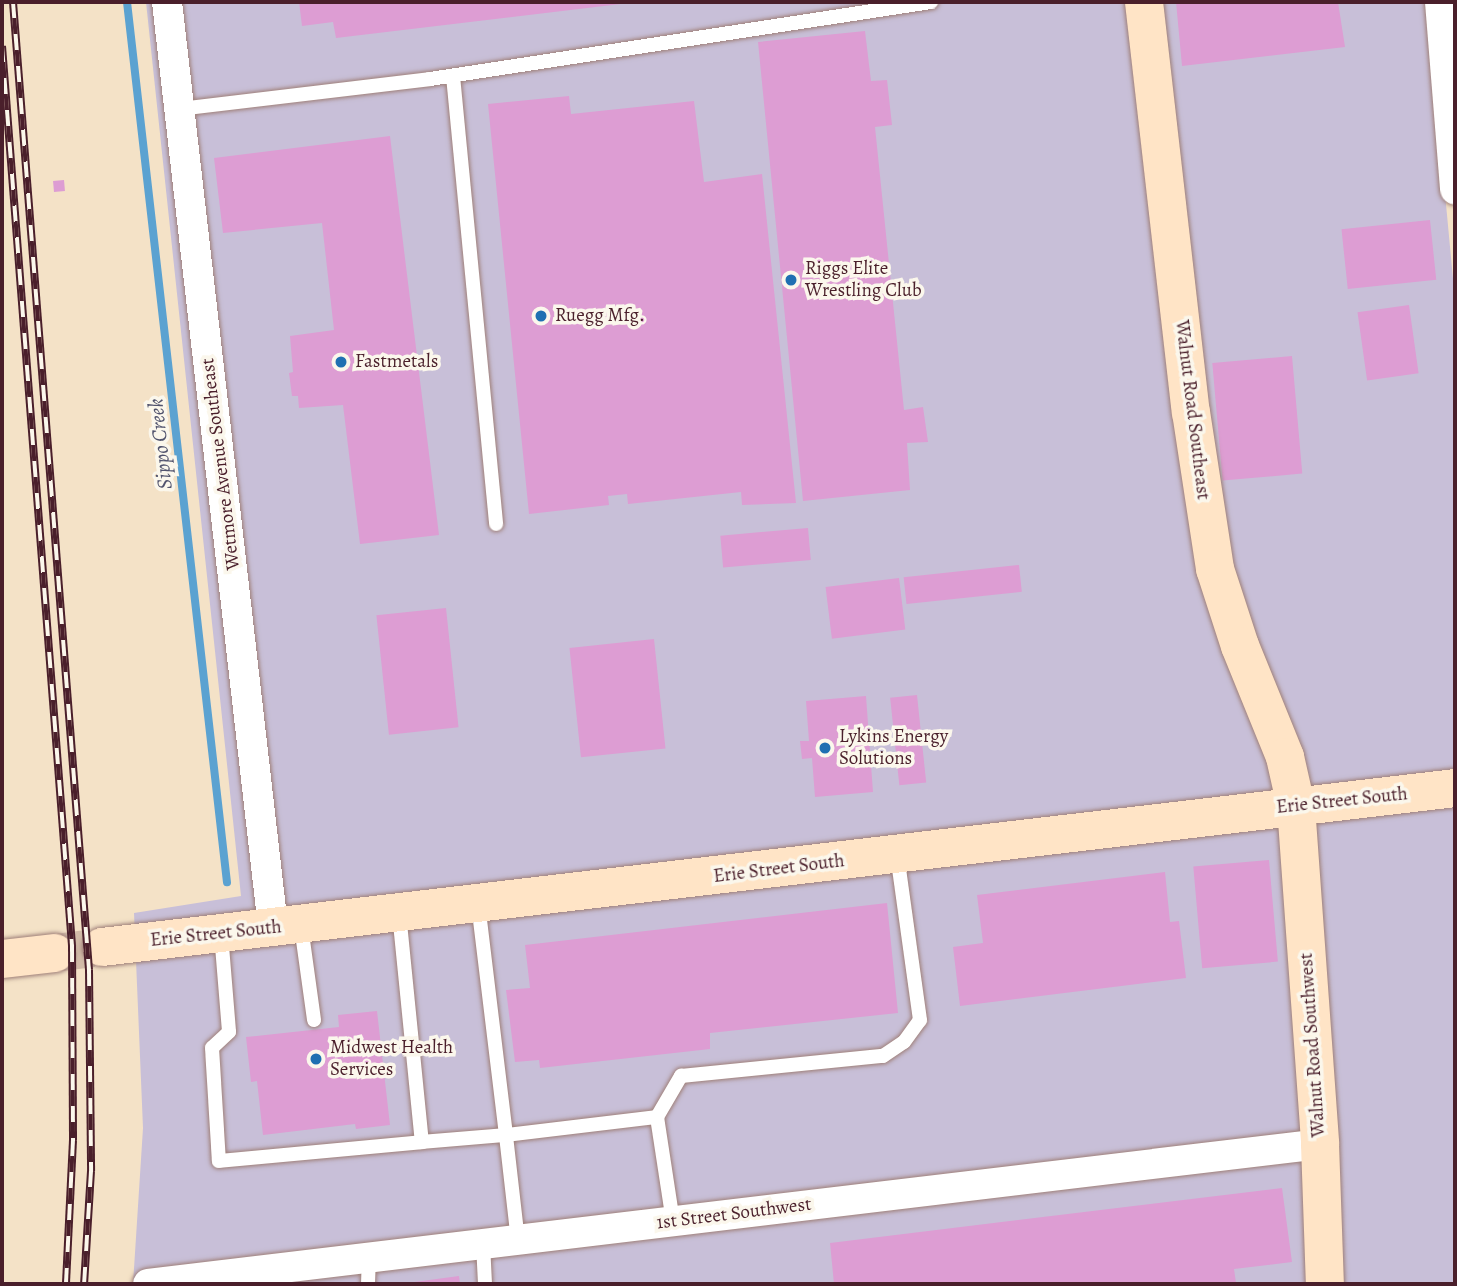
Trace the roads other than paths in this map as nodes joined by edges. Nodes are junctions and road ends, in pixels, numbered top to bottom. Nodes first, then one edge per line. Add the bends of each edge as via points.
1 (167, 2) edge
2 (931, 2) edge
3 (1144, 2) edge
4 (1440, 2) edge
5 (453, 76) junction
6 (179, 109) junction
7 (1455, 189) edge
8 (496, 524) dead end
9 (1455, 789) edge
10 (1296, 806) junction
11 (897, 855) junction
12 (478, 904) junction
13 (399, 913) junction
14 (287, 926) junction
15 (221, 934) junction
16 (102, 947) tunnel mouth
17 (55, 953) tunnel mouth
18 (2, 959) edge
19 (314, 1020) dead end
20 (657, 1117) junction
21 (506, 1135) junction
22 (422, 1142) junction
23 (1320, 1144) junction
24 (673, 1222) junction
25 (518, 1241) junction
26 (483, 1244) junction
27 (369, 1271) edge
28 (158, 1284) edge
29 (485, 1284) edge
30 (1325, 1284) edge

1 - 6 street, Wetmore Avenue Southeast
2 - 5 lane
3 - 10 main road, Walnut Road Southeast via 1191,412 1215,569 1240,646 1281,744
4 - 7 street
5 - 6 lane
5 - 8 lane
6 - 14 street, Wetmore Avenue Southeast
9 - 10 main road, Erie Street South
10 - 11 main road, Erie Street South
10 - 23 main road, Walnut Road Southwest
11 - 12 main road, Erie Street South
11 - 20 lane via 920,1020 904,1042 883,1056 681,1076
12 - 13 main road, Erie Street South
12 - 21 lane
13 - 14 main road, Erie Street South
13 - 22 lane
14 - 15 main road, Erie Street South
14 - 19 lane
15 - 16 main road, Erie Street South
15 - 22 lane via 229,1032 212,1048 219,1161
17 - 18 main road
20 - 21 lane
20 - 24 lane
21 - 22 lane
21 - 25 lane
23 - 24 street, 1st Street Southwest
23 - 30 main road, Walnut Road Southwest
24 - 25 street, 1st Street Southwest
25 - 26 street, 1st Street Southwest
26 - 27 street, 1st Street Southwest
26 - 29 lane
27 - 28 street, 1st Street Southwest

